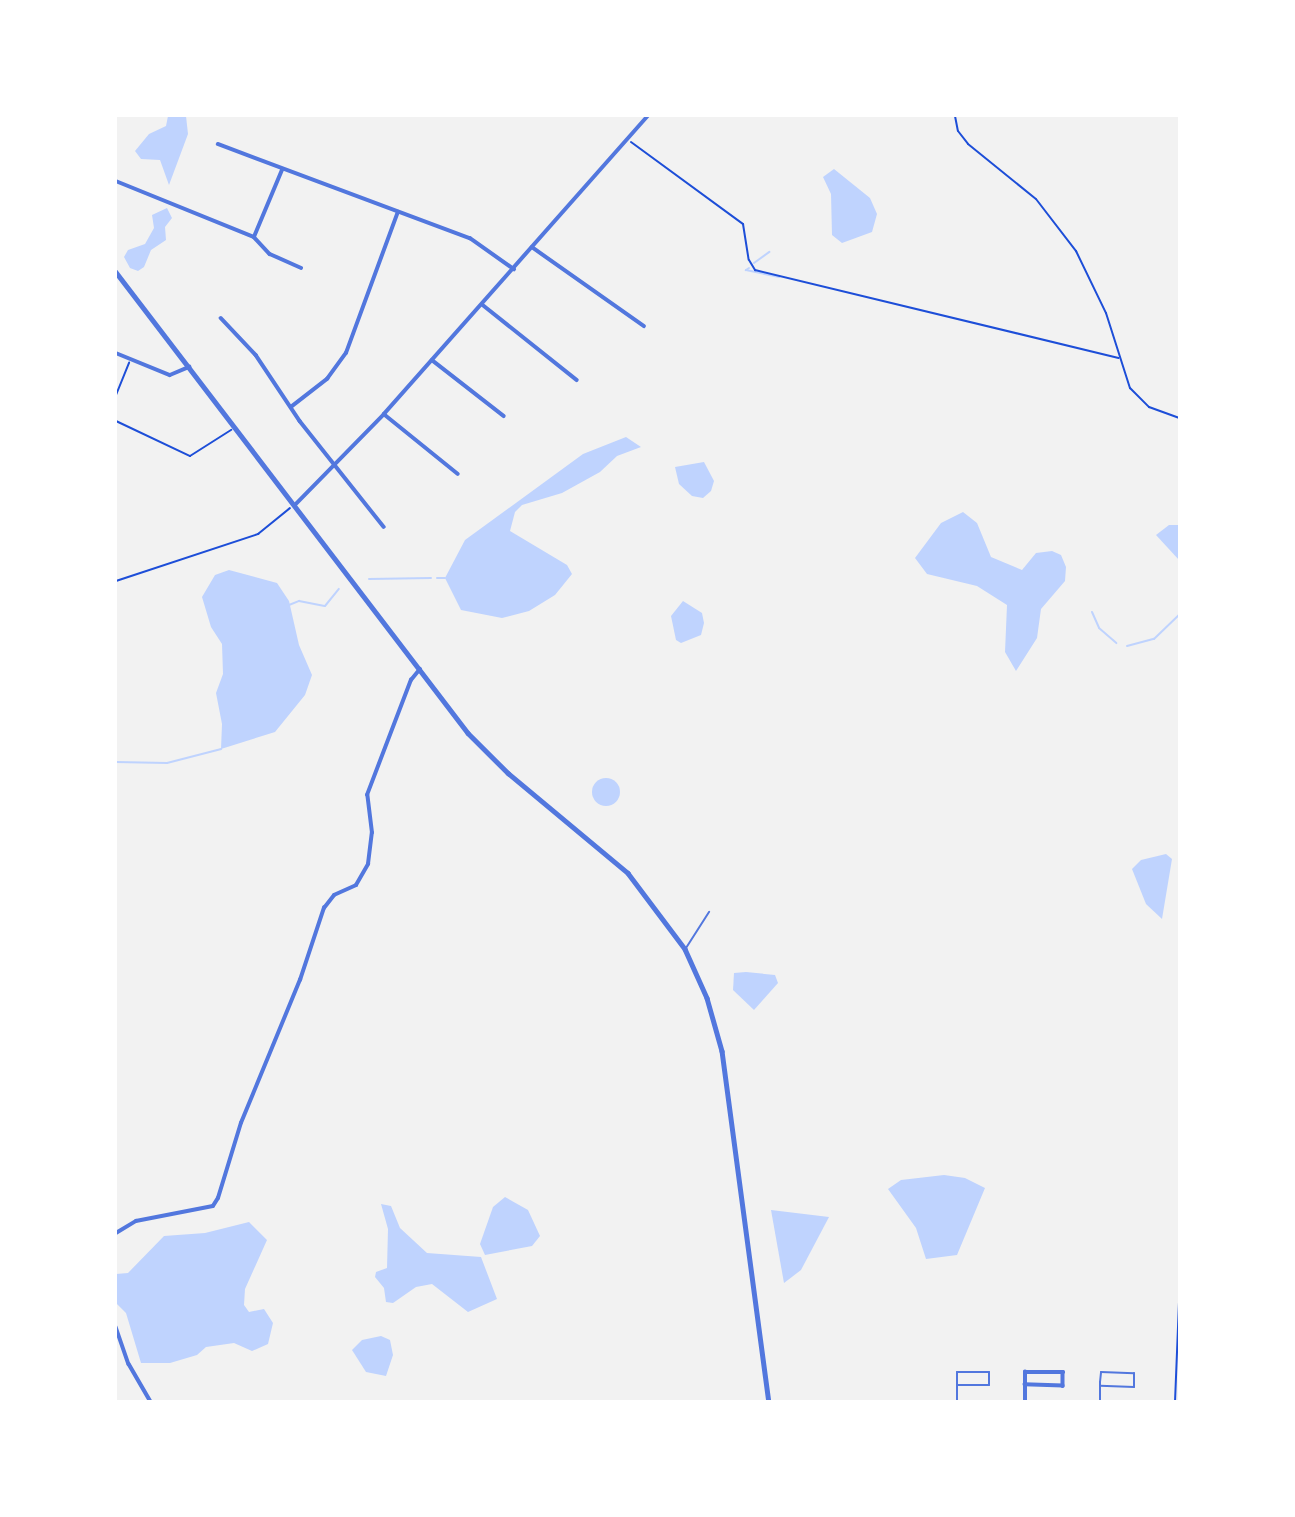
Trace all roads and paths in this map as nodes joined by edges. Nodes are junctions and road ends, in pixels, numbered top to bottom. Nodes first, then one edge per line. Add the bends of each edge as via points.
1 (648, 116) edge
2 (955, 116) edge
3 (627, 139) junction
4 (218, 144) dead end
5 (282, 170) junction
6 (116, 181) edge
7 (398, 212) junction
8 (254, 237) junction
9 (533, 247) junction
10 (301, 268) dead end
11 (514, 270) junction
12 (116, 272) edge
13 (483, 305) junction
14 (220, 318) dead end
15 (644, 326) dead end
16 (116, 353) edge
17 (1119, 358) junction
18 (131, 360) junction
19 (432, 360) junction
20 (189, 367) junction
21 (577, 380) dead end
22 (116, 394) edge
23 (291, 407) junction
24 (384, 414) junction
25 (504, 416) dead end
26 (1180, 418) edge
27 (116, 421) edge
28 (234, 427) junction
29 (336, 466) junction
30 (458, 474) dead end
31 (296, 504) junction
32 (384, 527) dead end
33 (116, 581) edge
34 (420, 669) junction
35 (709, 912) dead end
36 (685, 949) junction
37 (116, 1233) edge
38 (1180, 1276) edge
39 (116, 1327) edge
40 (957, 1385) junction
41 (1025, 1385) junction
42 (1100, 1386) junction
43 (151, 1402) edge
44 (769, 1402) edge
45 (957, 1402) edge
46 (1025, 1402) edge
47 (1100, 1402) edge
48 (1175, 1402) edge

1 - 3 street
2 - 17 path via 958,131 968,144 1036,199 1076,251 1106,313
3 - 9 street
3 - 17 path via 743,224 748,260 755,270
4 - 5 street
5 - 7 street
5 - 8 street
6 - 8 street
7 - 11 street via 482,244
7 - 23 street via 346,353 327,379
8 - 10 street via 270,254
9 - 11 street
9 - 15 street
11 - 13 street
12 - 20 street
13 - 19 street
13 - 21 street
14 - 23 street via 256,355
16 - 18 street
17 - 26 path via 1130,388 1149,407
18 - 20 street via 170,375
18 - 22 path
19 - 24 street
19 - 25 street
20 - 28 street
23 - 29 street
24 - 29 street
24 - 30 street
27 - 28 path via 190,456
28 - 31 street
29 - 31 street
29 - 32 street
31 - 33 path via 258,534
31 - 34 street
34 - 36 street via 492,758 628,873
34 - 37 street via 411,680 368,795 369,864 356,885 334,895 324,908 241,1123 218,1198 213,1206 136,1221
35 - 36 lane
36 - 44 street via 707,998 722,1051
38 - 48 path
39 - 43 street via 129,1364
40 - 40 lane via 957,1372 989,1372 989,1385
40 - 45 lane
41 - 41 street via 1025,1372 1063,1372 1063,1386
41 - 46 street
42 - 42 lane via 1133,1387 1134,1373 1101,1372
42 - 47 lane

